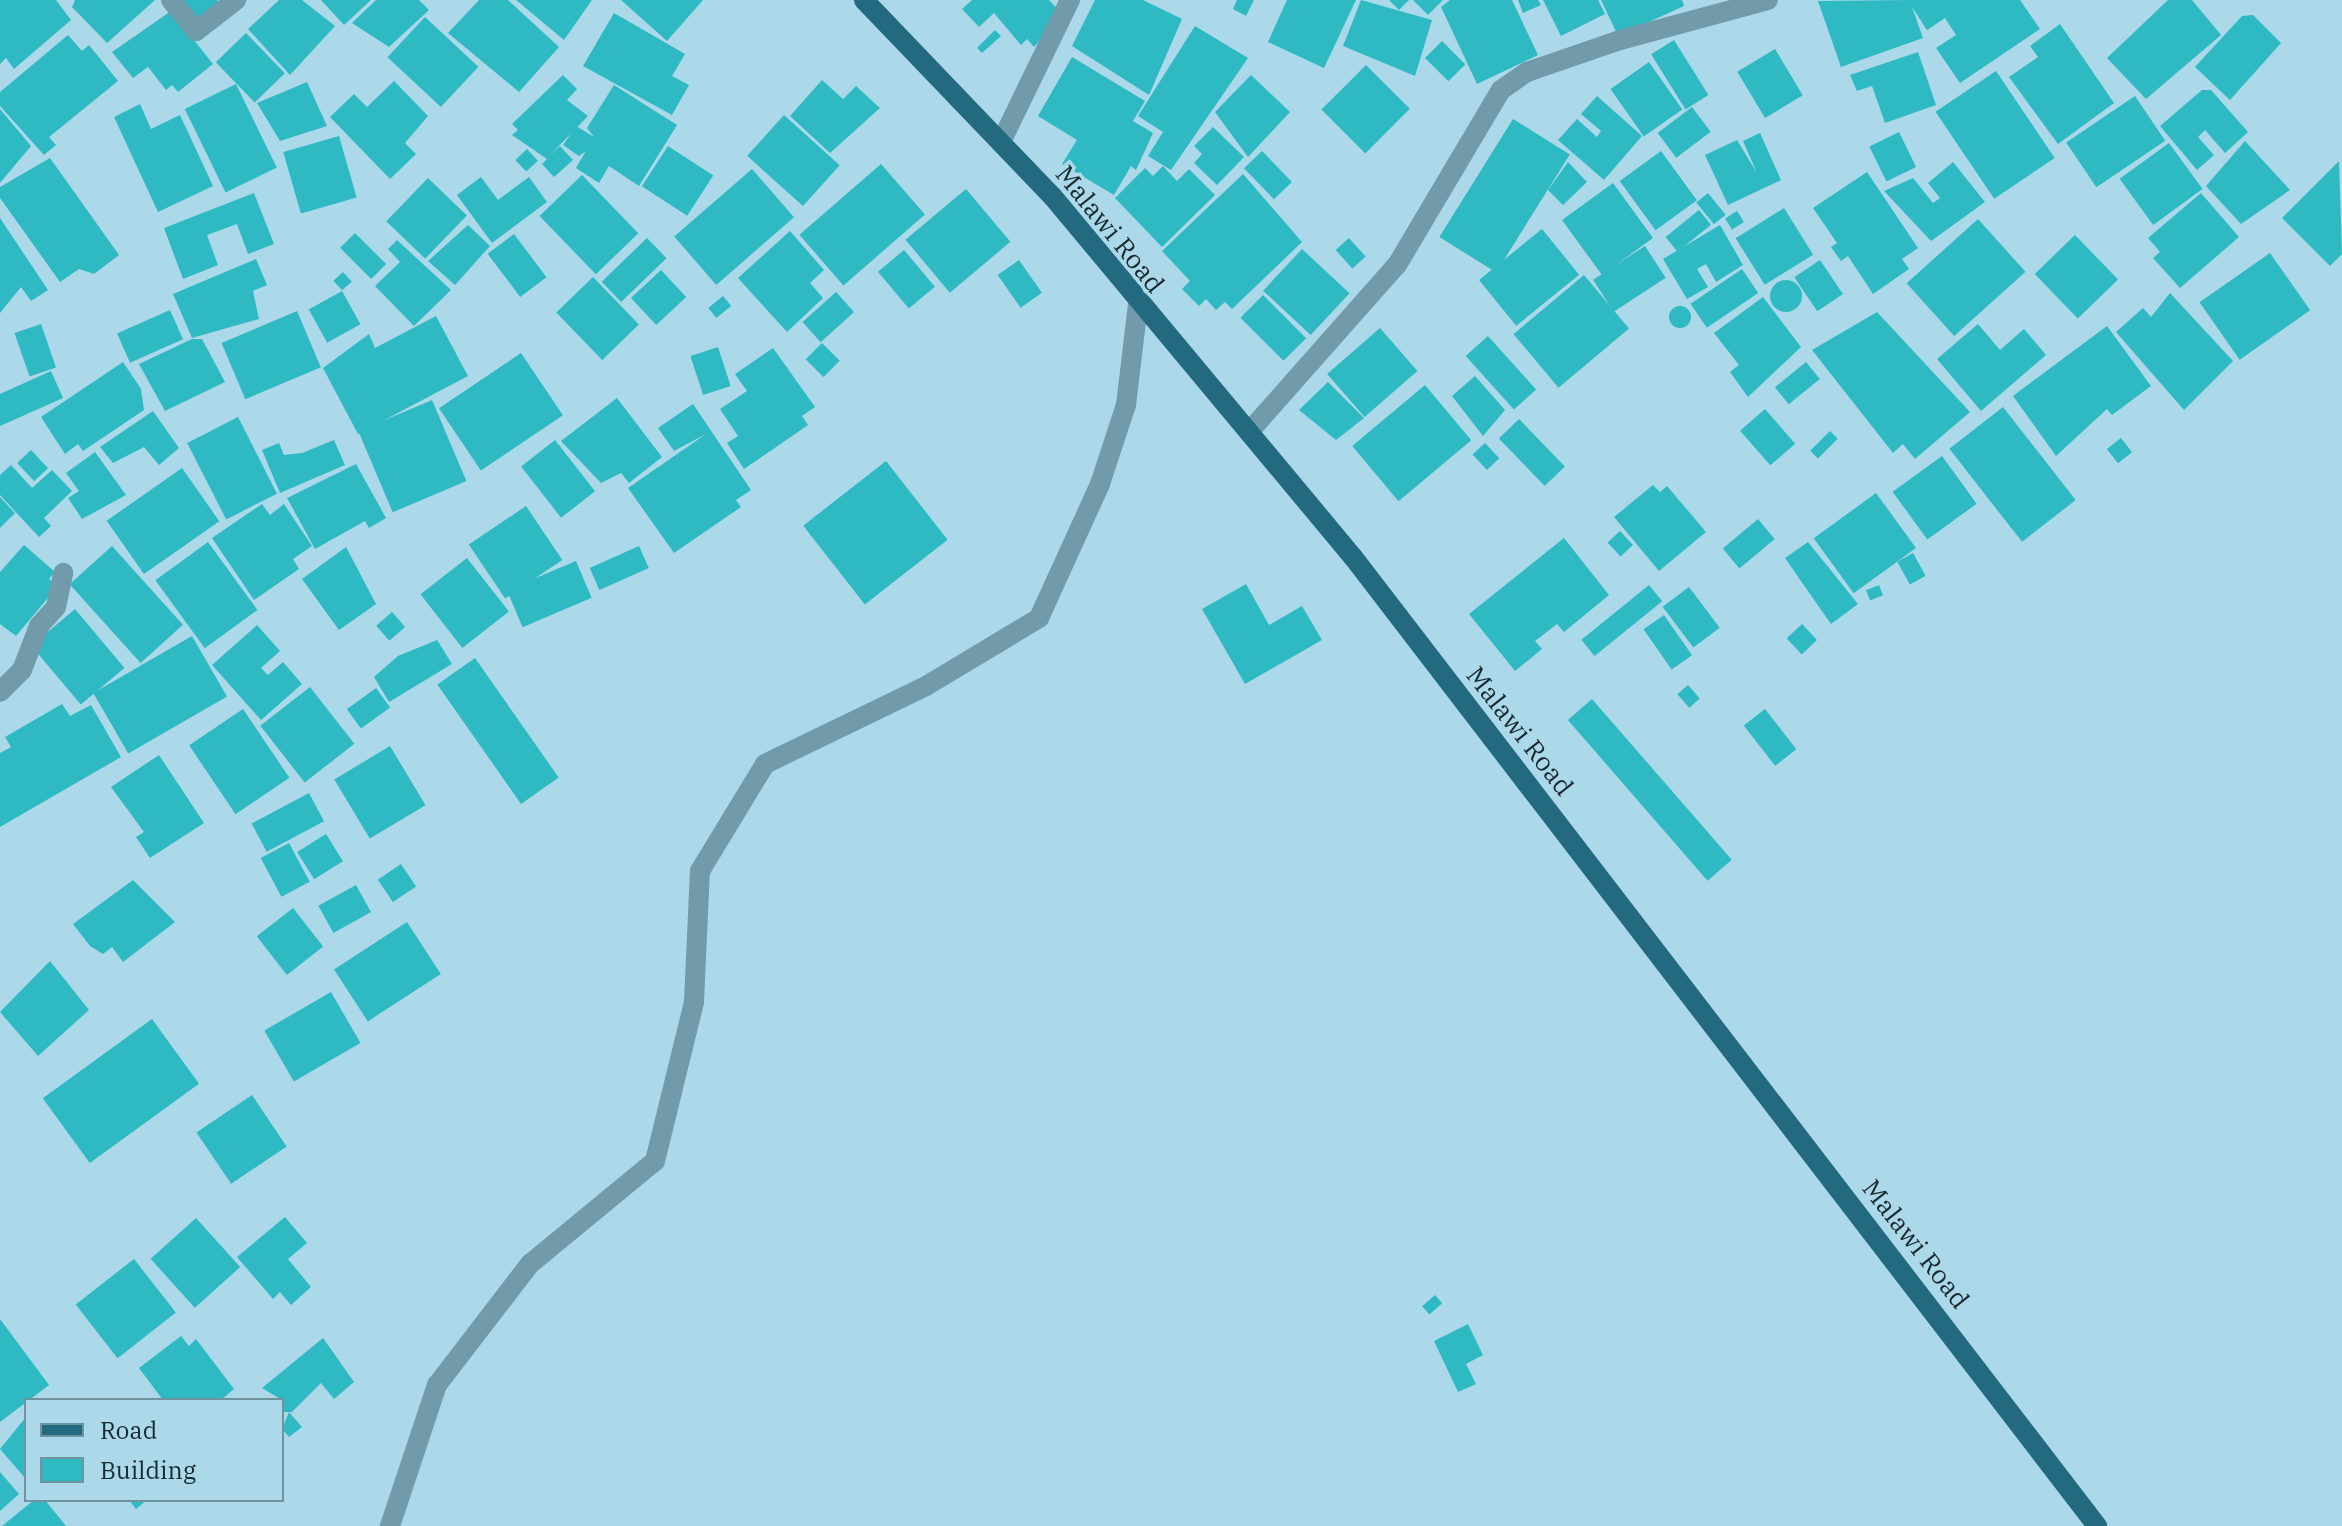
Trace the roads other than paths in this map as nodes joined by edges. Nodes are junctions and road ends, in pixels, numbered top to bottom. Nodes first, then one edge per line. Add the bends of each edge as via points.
1 (171, 0) edge
2 (236, 0) edge
3 (864, 0) edge
4 (1070, 0) edge
5 (1768, 0) edge
6 (1002, 140) junction
7 (1138, 305) junction
8 (1249, 432) junction
9 (63, 573) dead end
10 (0, 692) edge
11 (390, 1526) edge
12 (2097, 1526) edge

1 - 2 street via 196,31
3 - 6 main road, Malawi Road
4 - 6 street
5 - 8 street via 1620,40 1527,72 1501,90 1397,265
6 - 7 main road, Malawi Road
7 - 8 main road, Malawi Road
7 - 11 street via 1126,405 1100,484 1039,618 926,686 765,764 700,871 694,1002 655,1161 530,1264 437,1385
8 - 12 main road, Malawi Road
9 - 10 street via 56,607 39,626 22,670

